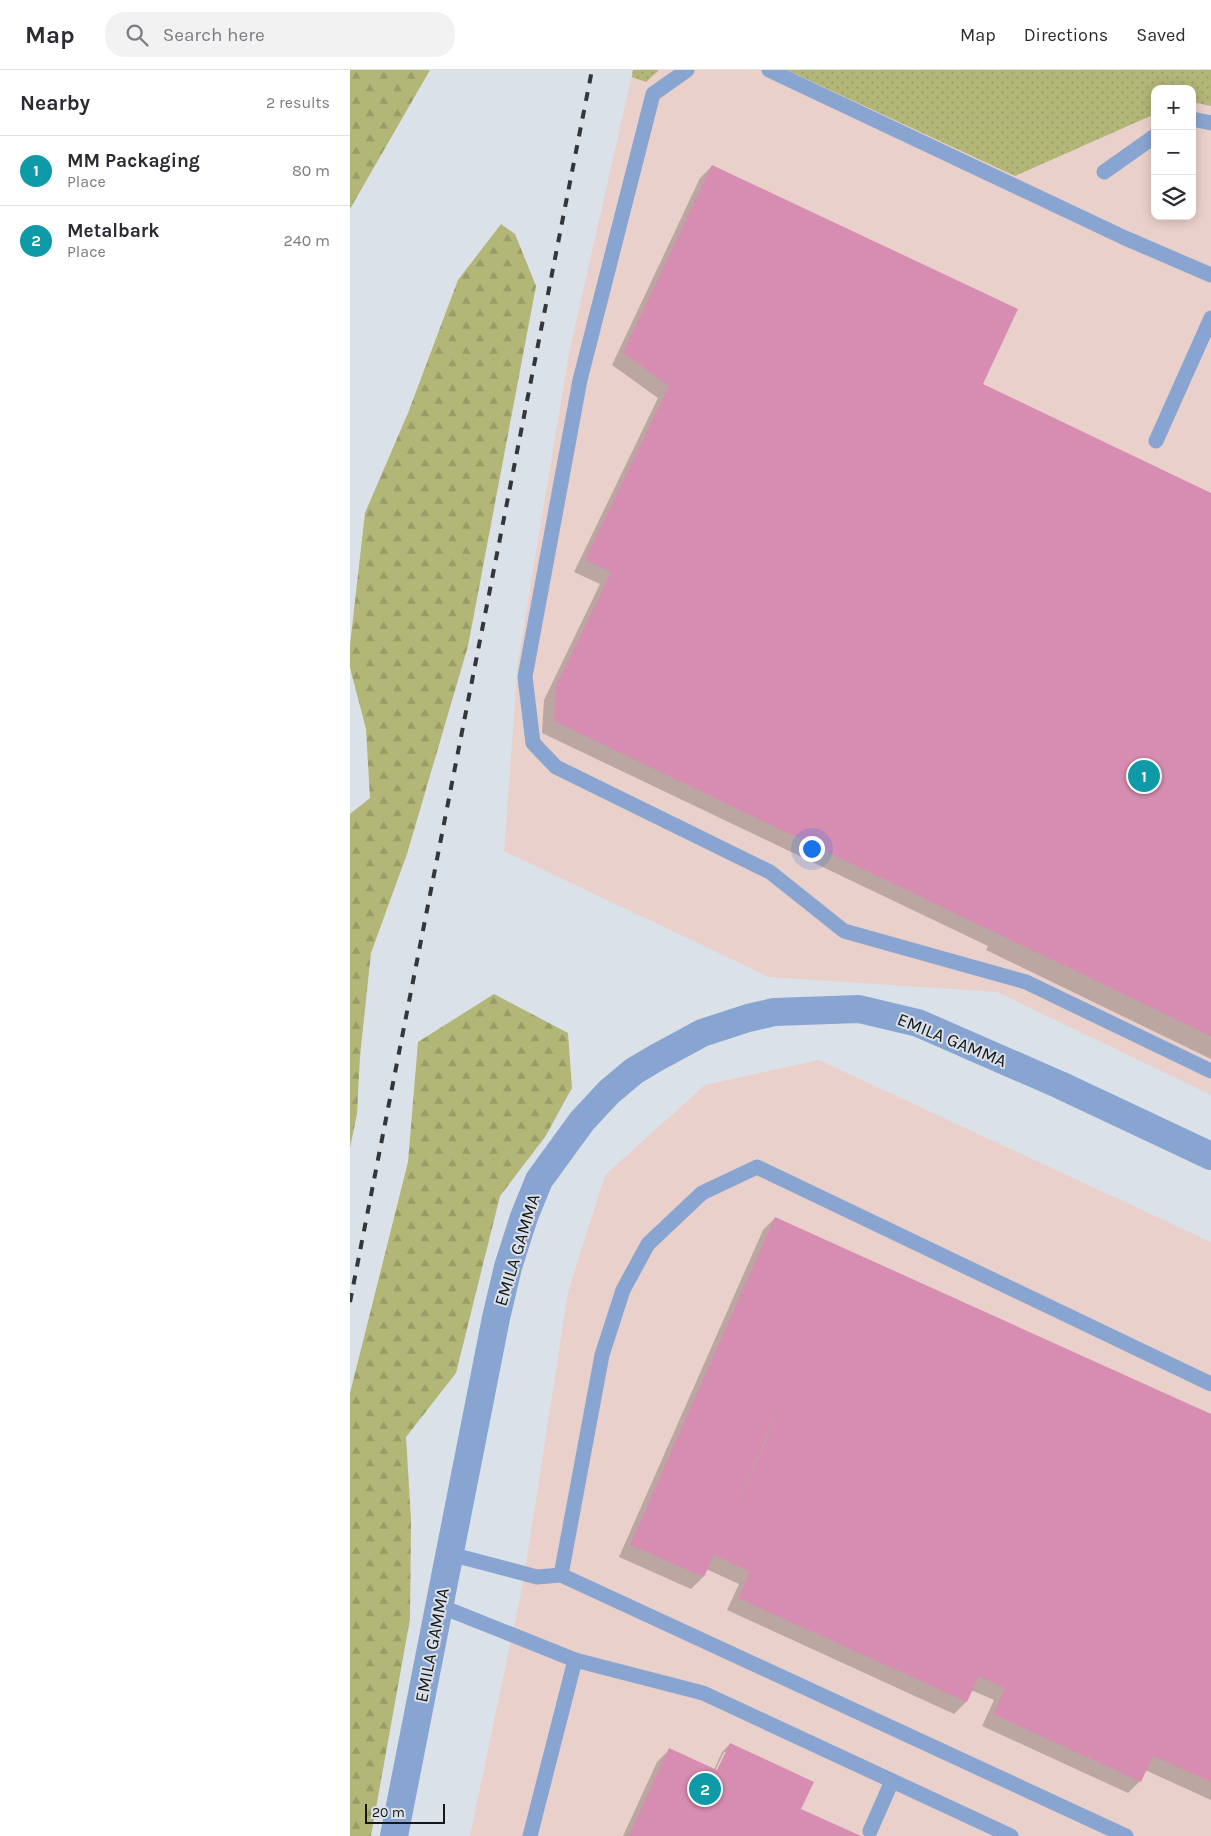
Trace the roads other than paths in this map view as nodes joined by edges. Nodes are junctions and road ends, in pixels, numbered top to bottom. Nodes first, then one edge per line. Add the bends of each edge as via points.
1 (688, 70) edge
2 (769, 70) edge
3 (1196, 121) edge
4 (1211, 123) edge
5 (1151, 139) edge
6 (1104, 172) dead end
7 (1211, 275) edge
8 (1211, 318) edge
9 (1156, 441) dead end
10 (1211, 1071) edge
11 (1211, 1156) edge
12 (1211, 1384) edge
13 (450, 1554) junction
14 (561, 1575) junction
15 (440, 1606) junction
16 (575, 1660) junction
17 (892, 1781) junction
18 (870, 1831) dead end
19 (394, 1836) edge
20 (530, 1836) edge
21 (1010, 1836) edge
22 (1126, 1836) edge

1 - 10 lane via 653,94 582,370 525,677 533,742 556,767 770,872 844,931 1026,982
2 - 7 lane via 1125,238
3 - 4 lane
5 - 6 lane
8 - 9 lane
11 - 13 street, EMILA GAMMA via 1060,1085 918,1023 892,1016 859,1009 796,1010 748,1018 702,1033 634,1071 609,1092 582,1120 539,1180 508,1267
12 - 14 lane via 757,1168 702,1193 648,1244 623,1290 602,1356
13 - 14 lane via 537,1577
13 - 15 street, EMILA GAMMA
14 - 22 lane
15 - 16 lane
15 - 19 street, EMILA GAMMA
16 - 17 lane via 703,1693
16 - 20 lane
17 - 18 lane
17 - 21 lane

